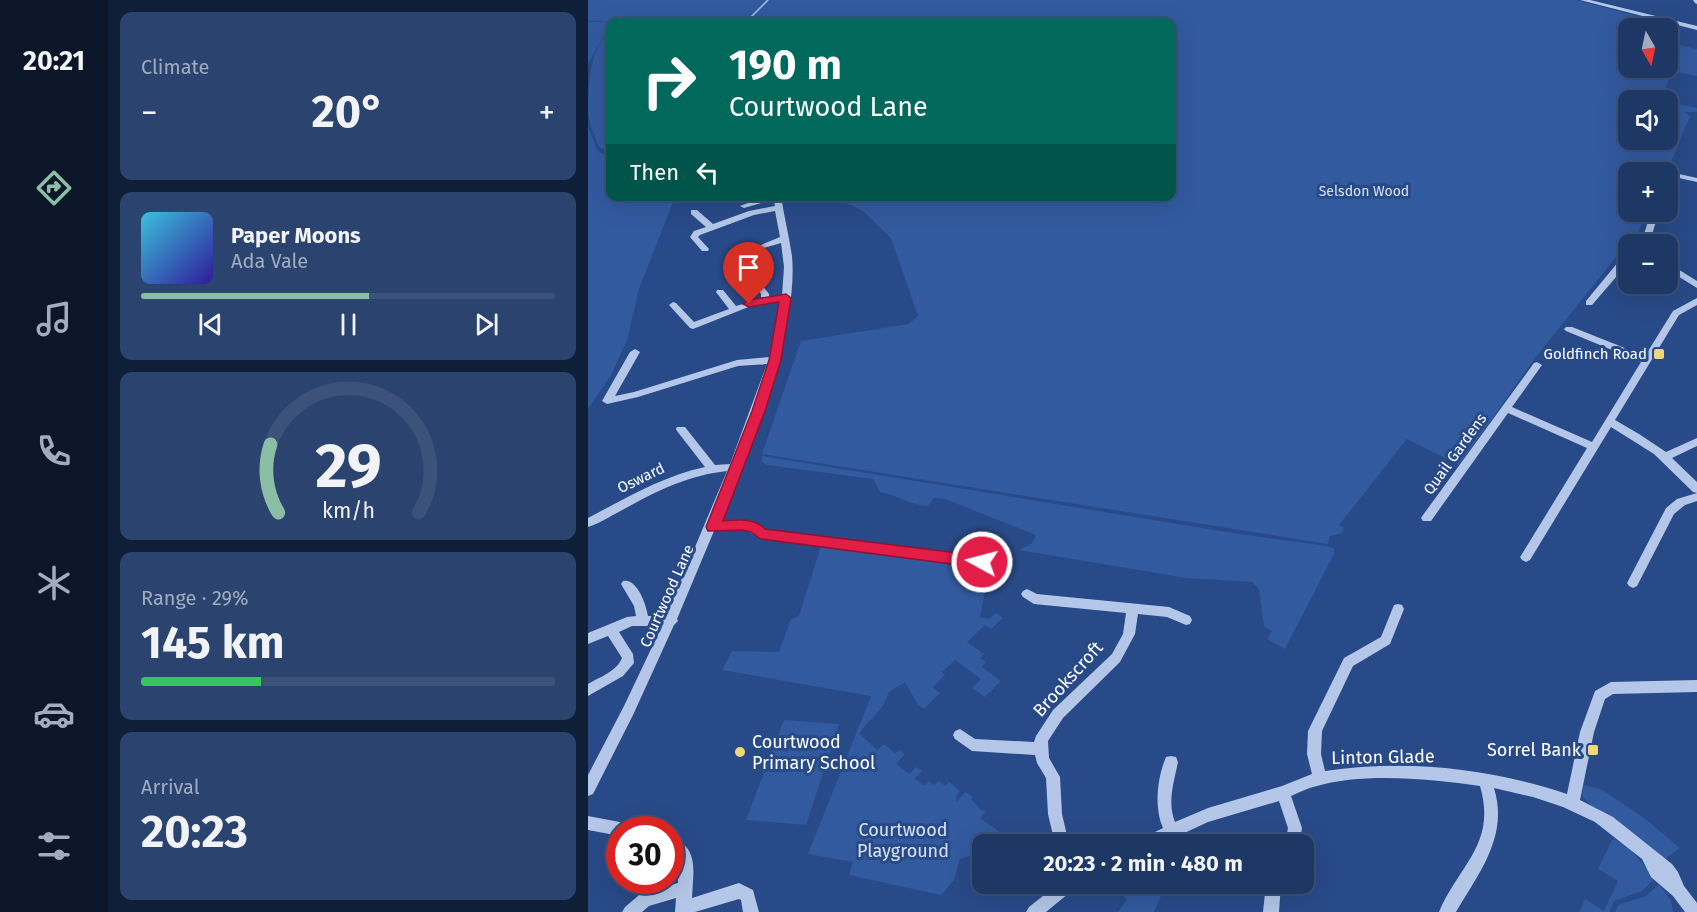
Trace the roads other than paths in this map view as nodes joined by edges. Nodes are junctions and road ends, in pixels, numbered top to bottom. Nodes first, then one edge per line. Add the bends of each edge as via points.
1 (1584, 0) edge
2 (1697, 28) edge
3 (1682, 176) dead end
4 (1697, 180) edge
5 (758, 201) edge
6 (777, 201) edge
7 (778, 208) junction
8 (694, 212) dead end
9 (752, 213) junction
10 (711, 227) junction
11 (784, 238) junction
12 (760, 247) dead end
13 (705, 249) dead end
14 (1618, 268) edge
15 (1678, 272) edge
16 (1697, 273) edge
17 (768, 275) dead end
18 (1686, 277) junction
19 (1697, 285) edge
20 (720, 292) dead end
21 (786, 298) junction
22 (765, 300) junction
23 (1697, 301) edge
24 (1589, 303) dead end
25 (673, 305) dead end
26 (730, 312) junction
27 (721, 324) dead end
28 (1569, 329) dead end
29 (635, 352) dead end
30 (775, 360) junction
31 (1648, 361) junction
32 (1537, 365) dead end
33 (690, 378) junction
34 (684, 390) dead end
35 (1507, 409) junction
36 (1610, 422) junction
37 (681, 429) dead end
38 (1697, 442) edge
39 (1594, 447) junction
40 (1667, 456) junction
41 (711, 467) junction
42 (735, 467) junction
43 (1697, 489) edge
44 (1697, 496) edge
45 (1427, 518) dead end
46 (588, 523) edge
47 (713, 527) junction
48 (986, 547) dead end
49 (1526, 556) dead end
50 (1633, 583) dead end
51 (627, 584) dead end
52 (1027, 594) dead end
53 (1133, 608) junction
54 (1398, 609) dead end
55 (643, 620) junction
56 (1186, 620) dead end
57 (672, 621) junction
58 (610, 629) junction
59 (588, 639) edge
60 (1697, 686) edge
61 (588, 690) edge
62 (960, 735) dead end
63 (1041, 749) junction
64 (1171, 762) dead end
65 (1320, 778) junction
66 (1485, 781) junction
67 (588, 789) edge
68 (1283, 793) junction
69 (1572, 802) junction
70 (588, 823) edge
71 (606, 826) edge
72 (1173, 832) junction
73 (1060, 834) edge
74 (1168, 834) edge
75 (1294, 834) edge
76 (684, 853) edge
77 (685, 888) junction
78 (646, 894) edge
79 (1056, 894) edge
80 (1273, 894) edge
81 (645, 900) junction
82 (683, 910) edge
83 (1694, 910) edge
84 (630, 912) edge
85 (751, 912) edge
86 (1034, 912) edge
87 (1271, 912) edge
88 (1447, 912) edge

1 - 2 street
3 - 4 street
5 - 9 street via 742,205
6 - 7 street, Courtwood Lane
7 - 9 street
7 - 11 street, Courtwood Lane
8 - 10 street
9 - 10 street
10 - 13 street via 694,237
11 - 12 street
11 - 21 street, Courtwood Lane via 788,253
14 - 24 street
15 - 18 street
16 - 18 street
17 - 22 street via 754,280
18 - 19 street
20 - 26 street
21 - 22 street
21 - 30 street, Courtwood Lane
22 - 26 street
23 - 31 street via 1676,313
25 - 26 street via 691,329
26 - 27 street
28 - 31 street
29 - 33 street via 608,400
30 - 33 street via 736,363
30 - 42 street, Courtwood Lane
31 - 36 street
32 - 35 street, Quail Gardens
33 - 34 street
35 - 39 street, Quail Gardens
35 - 45 street, Quail Gardens
36 - 39 street
36 - 40 street
37 - 41 street
38 - 40 street
39 - 49 street
40 - 43 street
41 - 42 street, Osward
41 - 46 street, Osward via 665,483
42 - 47 street, Courtwood Lane
44 - 50 street via 1670,511
47 - 48 street via 742,525 755,527 761,534 982,562
47 - 57 street, Courtwood Lane
51 - 55 street via 640,605
52 - 53 street via 1034,599
53 - 56 street via 1169,612
53 - 63 street, Brookscroft via 1129,634 1116,658 1058,714 1041,740
54 - 65 street via 1386,640 1348,662 1315,731 1314,753
55 - 57 street
55 - 58 street
57 - 67 street, Courtwood Lane
58 - 59 street
58 - 61 street via 628,658 627,664
60 - 69 street via 1611,688 1600,695 1587,732
62 - 63 street via 972,745
63 - 73 street via 1042,759 1053,777
64 - 72 street via 1163,803 1164,819
65 - 66 street, Linton Glade via 1406,772
65 - 68 street, Linton Glade
66 - 69 street, Linton Glade via 1516,785
66 - 88 street via 1492,814 1490,830
68 - 72 street, Linton Glade via 1207,815
68 - 75 street
69 - 83 street, Linton Glade via 1617,828 1648,855 1665,883 1678,891
70 - 71 street
72 - 74 street, Linton Glade
76 - 77 street
77 - 81 street
77 - 82 street
78 - 81 street
79 - 86 street
80 - 87 street
81 - 84 street
82 - 85 street via 738,891 748,895

